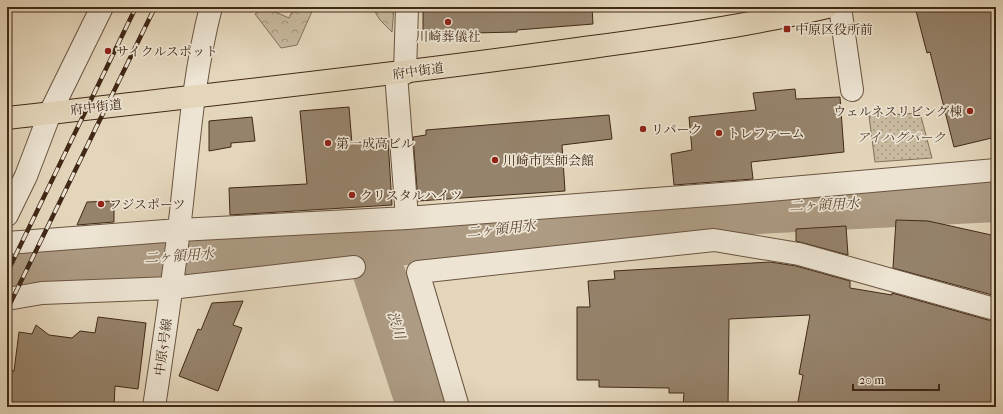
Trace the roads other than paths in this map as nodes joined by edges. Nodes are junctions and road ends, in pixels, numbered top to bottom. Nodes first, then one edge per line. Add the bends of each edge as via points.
1 (102, 7) edge
2 (211, 7) edge
3 (407, 7) edge
4 (827, 7) edge
5 (840, 7) edge
6 (400, 74) junction
7 (852, 90) dead end
8 (193, 96) junction
9 (50, 113) junction
10 (7, 118) edge
11 (996, 170) edge
12 (7, 215) edge
13 (407, 218) junction
14 (179, 230) junction
15 (7, 243) edge
16 (354, 267) dead end
17 (171, 288) junction
18 (7, 299) edge
19 (996, 308) edge
20 (154, 407) edge
21 (458, 407) edge

1 - 9 street
2 - 8 street, 中原5号線
3 - 6 street
4 - 6 highway, 府中街道 via 709,32
5 - 7 street
6 - 8 highway, 府中街道
6 - 13 street
8 - 9 highway, 府中街道
8 - 14 street, 中原5号線
9 - 10 highway, 府中街道
9 - 12 street via 26,176
11 - 13 street
13 - 14 street
14 - 15 street
14 - 17 street, 中原5号線
16 - 17 street
17 - 18 street via 42,293
17 - 20 street, 中原5号線
19 - 21 street via 799,254 714,240 418,272

